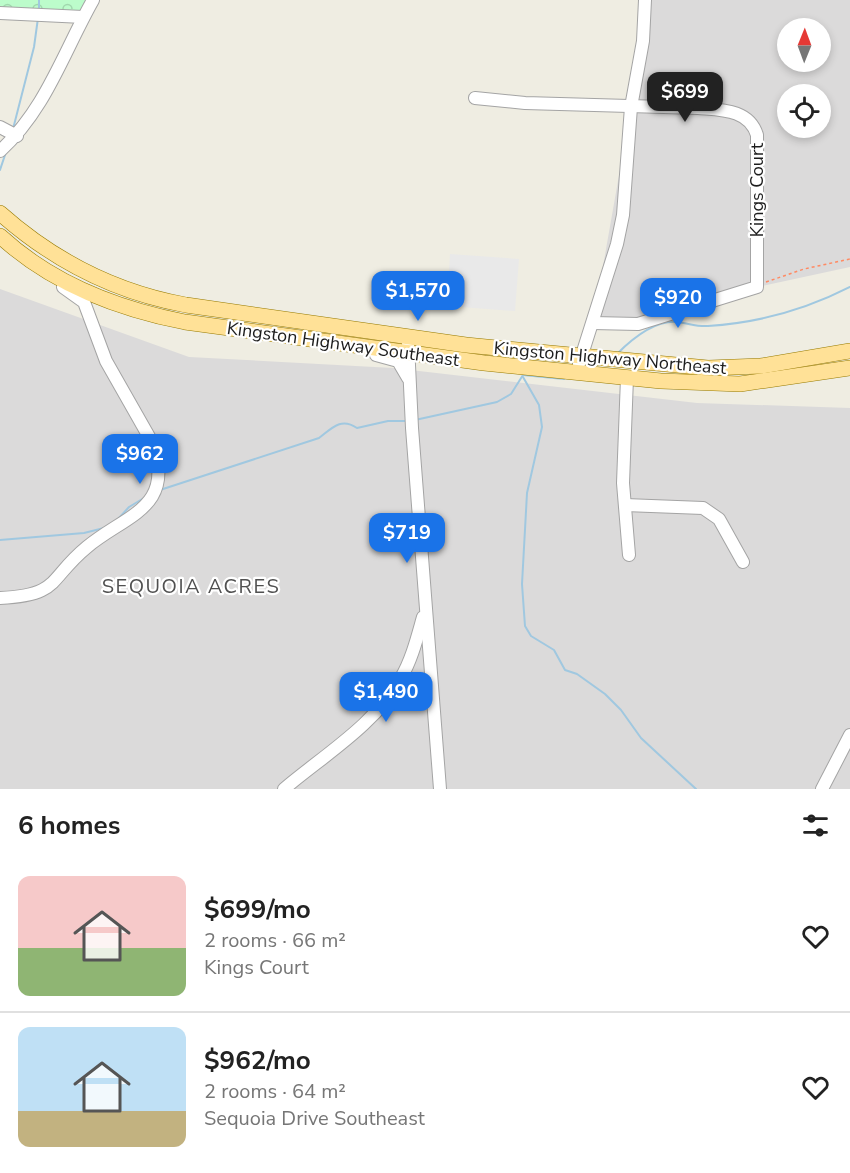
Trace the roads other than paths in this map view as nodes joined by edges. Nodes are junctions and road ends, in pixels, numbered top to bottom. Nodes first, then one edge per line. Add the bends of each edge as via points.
1 (13, 0) edge
2 (93, 0) edge
3 (645, 0) edge
4 (6, 14) edge
5 (83, 17) junction
6 (475, 98) dead end
7 (632, 107) junction
8 (0, 127) edge
9 (17, 136) junction
10 (0, 151) edge
11 (0, 213) edge
12 (6, 241) edge
13 (113, 303) junction
14 (91, 319) junction
15 (593, 323) junction
16 (408, 337) junction
17 (310, 339) junction
18 (850, 351) edge
19 (408, 354) junction
20 (583, 357) junction
21 (850, 368) edge
22 (574, 373) junction
23 (627, 378) junction
24 (410, 382) junction
25 (624, 505) junction
26 (629, 555) dead end
27 (743, 562) dead end
28 (0, 598) edge
29 (425, 613) junction
30 (850, 735) edge
31 (284, 789) edge
32 (440, 789) edge
33 (822, 789) edge

1 - 4 street
2 - 5 street
3 - 7 street
4 - 5 street
5 - 9 street via 43,100
6 - 7 street, Kings Court
7 - 15 street via 623,215
7 - 15 street, Kings Court via 725,111 754,124 758,287 638,324
8 - 9 street
9 - 10 street
11 - 16 main road, Kingston Highway Northeast via 62,261 101,281 144,295 186,305
12 - 13 main road, Kingston Highway Southeast via 67,282
12 - 14 street via 47,279 79,297
13 - 14 street via 98,304
13 - 17 main road, Kingston Highway Southeast via 185,322
14 - 28 street via 106,360 157,455 155,488 141,511 86,548 53,585 35,594
15 - 20 street
16 - 19 street
16 - 20 main road, Kingston Highway Northeast
17 - 19 main road, Kingston Highway Southeast
17 - 24 street via 391,358 401,364
18 - 20 main road, Kingston Highway Northeast via 740,369
19 - 22 main road, Kingston Highway Southeast
19 - 24 street
20 - 22 street
21 - 23 main road, Kingston Highway Southeast via 740,384
22 - 23 main road, Kingston Highway Southeast
23 - 25 street
24 - 29 street
25 - 26 street
25 - 27 street via 703,508 718,519
29 - 31 street via 411,659 390,695 354,733
29 - 32 street
30 - 33 street

